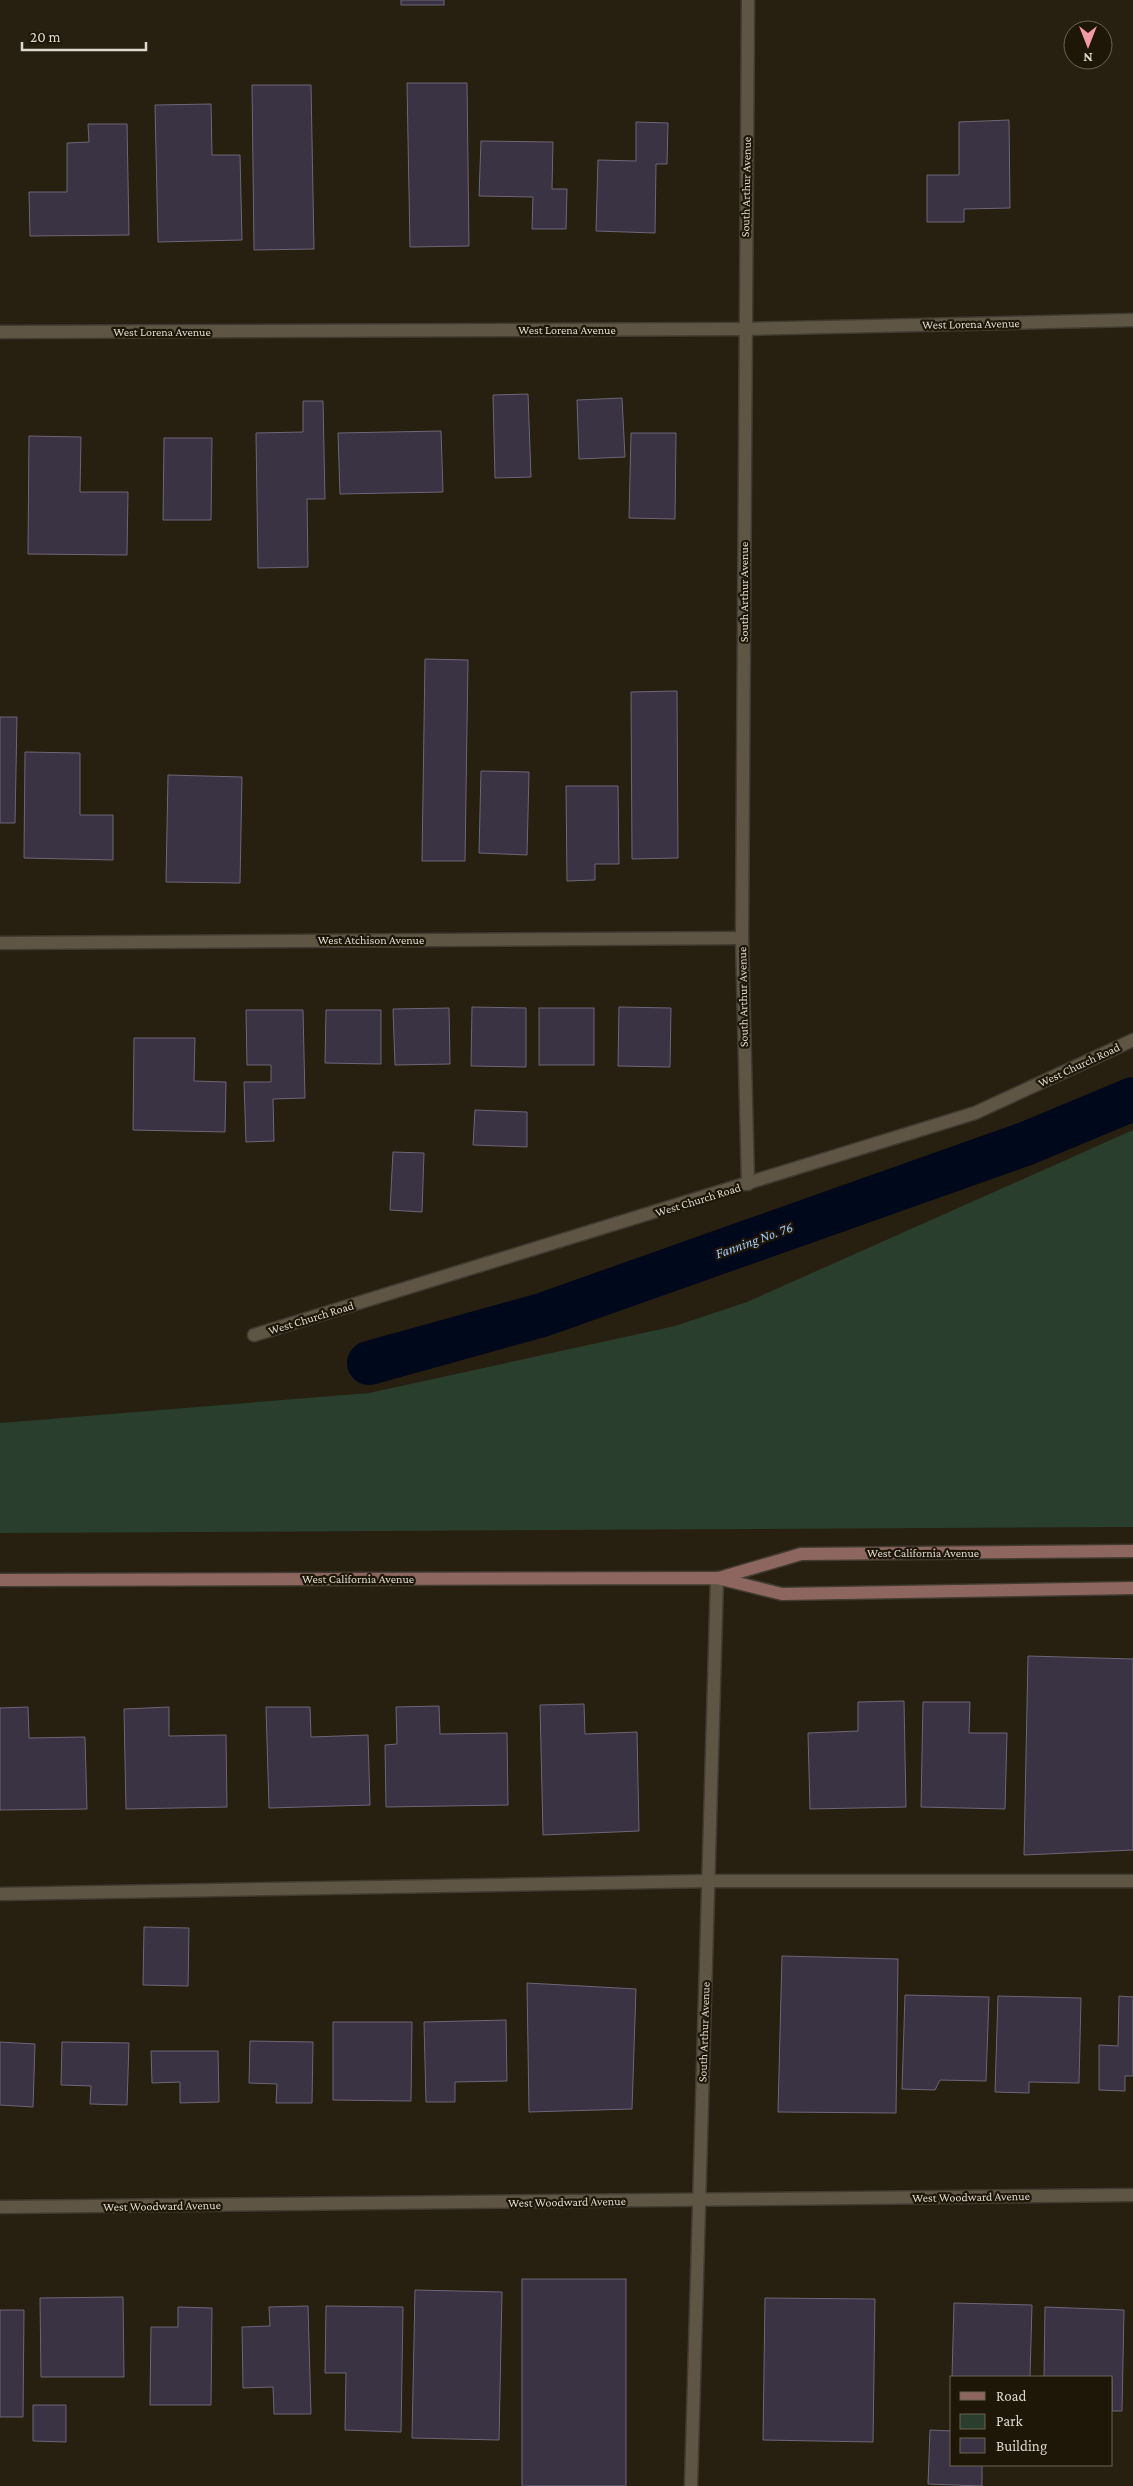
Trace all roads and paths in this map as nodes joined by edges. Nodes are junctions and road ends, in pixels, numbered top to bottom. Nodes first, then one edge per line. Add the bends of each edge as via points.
1 (748, 0) edge
2 (1133, 320) edge
3 (745, 329) junction
4 (0, 332) edge
5 (742, 938) junction
6 (0, 942) edge
7 (1133, 1040) edge
8 (748, 1184) junction
9 (254, 1335) dead end
10 (1133, 1551) edge
11 (717, 1578) junction
12 (0, 1580) edge
13 (1133, 1588) edge
14 (708, 1881) junction
15 (1133, 1881) edge
16 (0, 1894) edge
17 (1133, 2195) edge
18 (699, 2201) junction
19 (0, 2207) edge
20 (691, 2486) edge

1 - 3 street, South Arthur Avenue
2 - 3 street, West Lorena Avenue
3 - 4 street, West Lorena Avenue
3 - 5 street, South Arthur Avenue
5 - 6 street, West Atchison Avenue
5 - 8 street, South Arthur Avenue
7 - 8 street, West Church Road via 975,1113
8 - 9 street, West Church Road
10 - 11 main road, West California Avenue via 801,1554
11 - 12 main road, West California Avenue
11 - 13 main road, West California Avenue via 782,1594
11 - 14 street, South Arthur Avenue
14 - 15 street
14 - 16 street
14 - 18 street, South Arthur Avenue
17 - 18 street, West Woodward Avenue
18 - 19 street, West Woodward Avenue
18 - 20 street, South Arthur Avenue

